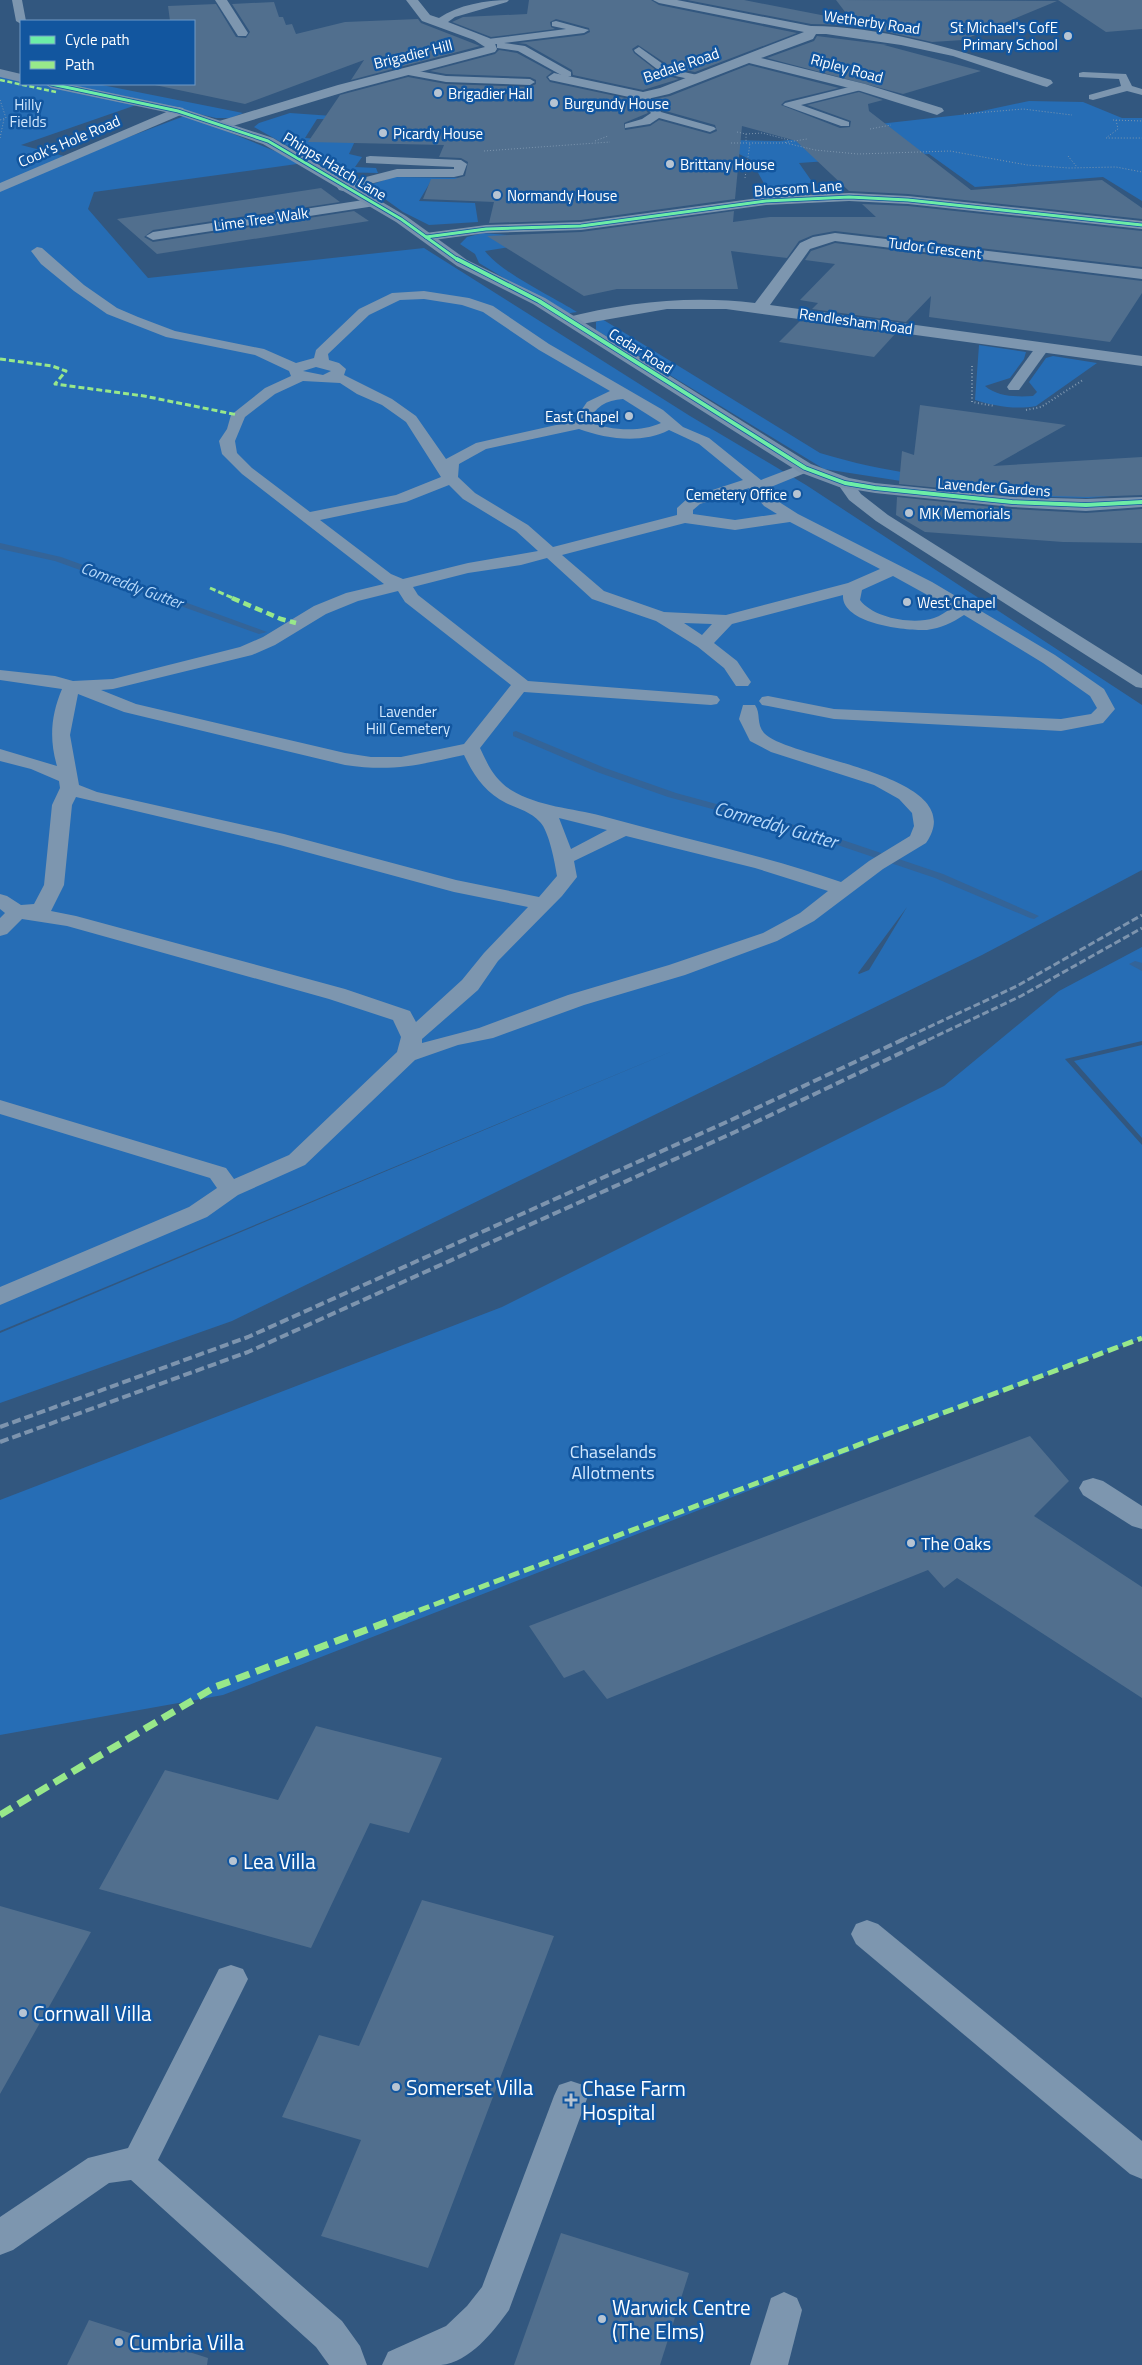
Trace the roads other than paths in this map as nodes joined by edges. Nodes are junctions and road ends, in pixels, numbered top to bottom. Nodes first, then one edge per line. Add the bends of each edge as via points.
1 (17, 0) edge
2 (221, 0) edge
3 (412, 0) edge
4 (503, 0) edge
5 (659, 0) edge
6 (21, 20) edge
7 (441, 22) junction
8 (556, 24) dead end
9 (811, 30) junction
10 (242, 33) dead end
11 (489, 44) junction
12 (639, 50) dead end
13 (748, 59) junction
14 (407, 72) junction
15 (0, 73) edge
16 (567, 74) dead end
17 (1083, 75) dead end
18 (20, 78) edge
19 (554, 78) dead end
20 (698, 78) junction
21 (530, 82) dead end
22 (1047, 83) dead end
23 (56, 85) edge
24 (861, 87) junction
25 (1127, 88) junction
26 (1142, 92) edge
27 (643, 96) junction
28 (1093, 97) dead end
29 (178, 111) junction
30 (937, 112) dead end
31 (658, 114) junction
32 (845, 124) dead end
33 (221, 125) junction
34 (629, 126) dead end
35 (710, 129) dead end
36 (370, 160) dead end
37 (343, 187) junction
38 (0, 188) edge
39 (370, 203) junction
40 (1142, 225) edge
41 (153, 236) dead end
42 (426, 237) junction
43 (37, 251) dead end
44 (1142, 274) edge
45 (760, 308) junction
46 (570, 321) junction
47 (1044, 347) junction
48 (1142, 361) edge
49 (322, 363) junction
50 (298, 373) junction
51 (331, 378) junction
52 (1014, 387) dead end
53 (626, 394) junction
54 (580, 424) junction
55 (670, 424) junction
56 (424, 436) junction
57 (481, 446) junction
58 (805, 468) junction
59 (450, 478) junction
60 (845, 483) junction
61 (755, 484) junction
62 (1142, 502) edge
63 (307, 517) junction
64 (792, 517) junction
65 (685, 518) junction
66 (550, 553) junction
67 (894, 570) junction
68 (404, 586) junction
69 (854, 587) junction
70 (964, 608) junction
71 (662, 617) junction
72 (726, 620) junction
73 (704, 642) junction
74 (0, 675) edge
75 (742, 682) junction
76 (1142, 682) edge
77 (72, 686) junction
78 (523, 686) junction
79 (711, 700) junction
80 (768, 701) junction
81 (737, 709) junction
82 (470, 748) junction
83 (0, 755) edge
84 (69, 783) junction
85 (536, 809) junction
86 (624, 829) junction
87 (564, 858) junction
88 (842, 890) junction
89 (0, 900) edge
90 (543, 904) junction
91 (17, 912) junction
92 (0, 930) edge
93 (410, 1046) junction
94 (0, 1108) edge
95 (230, 1190) junction
96 (0, 1297) edge
97 (1093, 1488) dead end
98 (1142, 1519) edge
99 (867, 1934) dead end
100 (231, 1980) dead end
101 (571, 2096) dead end
102 (1142, 2162) edge
103 (138, 2164) junction
104 (0, 2238) edge
105 (784, 2310) dead end
106 (348, 2365) edge
107 (401, 2365) edge
108 (770, 2365) edge

1 - 6 lane
2 - 10 street
3 - 7 street via 426,18
4 - 7 street, Brigadier Hill
5 - 9 street, Wetherby Road
7 - 11 street, Brigadier Hill via 481,37
8 - 11 lane via 584,30
9 - 13 street, Bedale Road via 809,36
9 - 22 street, Wetherby Road via 931,47
11 - 14 street, Brigadier Hill via 491,49 475,55
11 - 16 lane via 521,48
12 - 20 lane via 666,71
13 - 20 street, Bedale Road
13 - 24 street, Ripley Road
14 - 21 lane via 446,79
14 - 33 street, Brigadier Hill
15 - 18 street
17 - 25 lane via 1122,76
19 - 27 street, Bedale Road
20 - 27 street, Bedale Road
23 - 29 street, Phipps Hatch Lane
24 - 30 street, Ripley Road
24 - 32 lane via 789,105
25 - 26 lane
25 - 28 lane
27 - 31 lane
29 - 33 street, Phipps Hatch Lane
29 - 38 street, Cook's Hole Road
31 - 34 lane via 646,122
31 - 35 lane
33 - 37 street, Phipps Hatch Lane via 268,141
36 - 37 lane via 461,164 459,172 454,174 397,173
37 - 39 street, Phipps Hatch Lane
39 - 41 street, Lime Tree Walk
39 - 42 street, Phipps Hatch Lane
40 - 42 street, Blossom Lane via 908,200 832,197 766,201 581,226 486,229
42 - 46 street, Cedar Road via 462,263
43 - 50 lane via 79,288 133,320 171,334 259,352
44 - 45 street, Tudor Crescent via 835,237 805,246
45 - 46 street, Rendlesham Road via 677,303 648,305
45 - 47 street, Rendlesham Road
46 - 58 street, Cedar Road
47 - 48 street, Rendlesham Road
47 - 52 lane
49 - 50 lane via 304,365
49 - 51 lane via 339,369
49 - 53 lane via 321,353 364,312 397,296 424,294 488,309 520,332
50 - 51 lane via 315,380
50 - 63 lane via 238,415 228,441 230,454 247,471
51 - 56 lane via 344,379 387,402 411,419
53 - 54 lane via 609,395 595,401 583,414
53 - 55 lane
54 - 55 lane via 591,429 624,433 650,432
54 - 57 lane
55 - 61 lane via 704,441
56 - 57 lane
56 - 59 lane
57 - 59 lane via 451,462
58 - 60 street, Cedar Road
58 - 61 lane
59 - 63 lane via 437,487 408,495
59 - 66 lane via 470,496 522,528
60 - 62 street, Lavender Gardens via 1012,502 1086,505
60 - 76 lane via 855,497 882,518
61 - 64 lane via 770,503
61 - 65 lane via 694,501 685,508
63 - 68 lane via 386,578
64 - 65 lane via 735,525
64 - 67 lane
65 - 66 lane
66 - 68 lane via 468,568 415,580
66 - 71 lane via 598,595
67 - 69 lane via 872,576
67 - 70 lane
68 - 77 lane via 352,597 320,610 246,651 113,684
68 - 78 lane via 411,598
69 - 70 lane via 852,602 859,609 888,622 936,623
69 - 72 lane
70 - 80 lane via 1085,683 1098,693 1106,709 1097,719 1061,725 834,714
71 - 72 lane
71 - 73 lane
72 - 73 lane
73 - 75 lane via 731,665
74 - 77 lane
75 - 79 lane via 717,686 710,691
75 - 80 lane via 764,688 769,694
77 - 82 lane via 130,708 353,761 401,763
77 - 84 lane via 64,702 61,742
78 - 79 lane
78 - 82 lane via 518,688
79 - 81 lane
80 - 81 lane via 761,706
81 - 88 lane via 748,719 757,737 778,748 881,781 906,795 922,812 924,826 919,839
82 - 85 lane via 490,783
83 - 84 lane via 38,765
84 - 90 lane via 91,796 284,840 454,886
84 - 91 lane via 62,805 54,885 42,909
85 - 86 lane
85 - 87 lane via 550,820
86 - 87 lane
86 - 88 lane via 723,852
87 - 90 lane via 567,877
88 - 93 lane via 807,917 770,937 485,1033
89 - 91 lane
90 - 93 lane
91 - 92 lane
91 - 93 lane via 69,920 337,994 402,1016
93 - 95 lane via 297,1160
94 - 95 lane via 218,1173
95 - 96 lane via 198,1212
97 - 98 lane
99 - 102 lane
100 - 103 lane
101 - 107 lane via 496,2298 459,2339
103 - 104 lane via 100,2169
103 - 106 lane via 329,2334
105 - 108 lane

